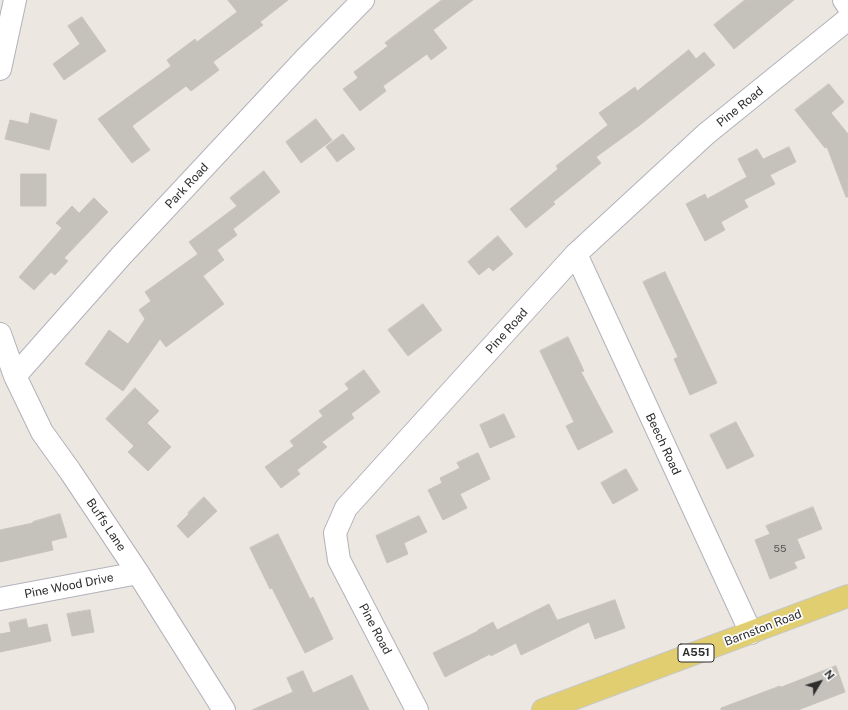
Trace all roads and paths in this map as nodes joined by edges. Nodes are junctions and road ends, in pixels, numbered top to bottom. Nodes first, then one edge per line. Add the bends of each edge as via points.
1 (15, 0) edge
2 (363, 0) edge
3 (844, 0) edge
4 (848, 6) edge
5 (848, 19) edge
6 (0, 69) edge
7 (576, 254) junction
8 (0, 334) edge
9 (15, 376) junction
10 (138, 573) junction
11 (848, 596) edge
12 (0, 599) edge
13 (751, 633) junction
14 (224, 710) edge
15 (417, 710) edge
16 (543, 710) edge

1 - 6 street
2 - 9 street, Park Road via 122,256
3 - 4 street
5 - 7 street, Pine Road via 706,134
7 - 13 street, Beech Road
7 - 15 street, Pine Road via 346,508 335,533 338,560
8 - 9 street, Buffs Lane
9 - 10 street, Buffs Lane via 42,432
10 - 12 street, Pine Wood Drive
10 - 14 street, Buffs Lane
11 - 13 main road, Barnston Road / A551
13 - 16 main road, Barnston Road / A551

